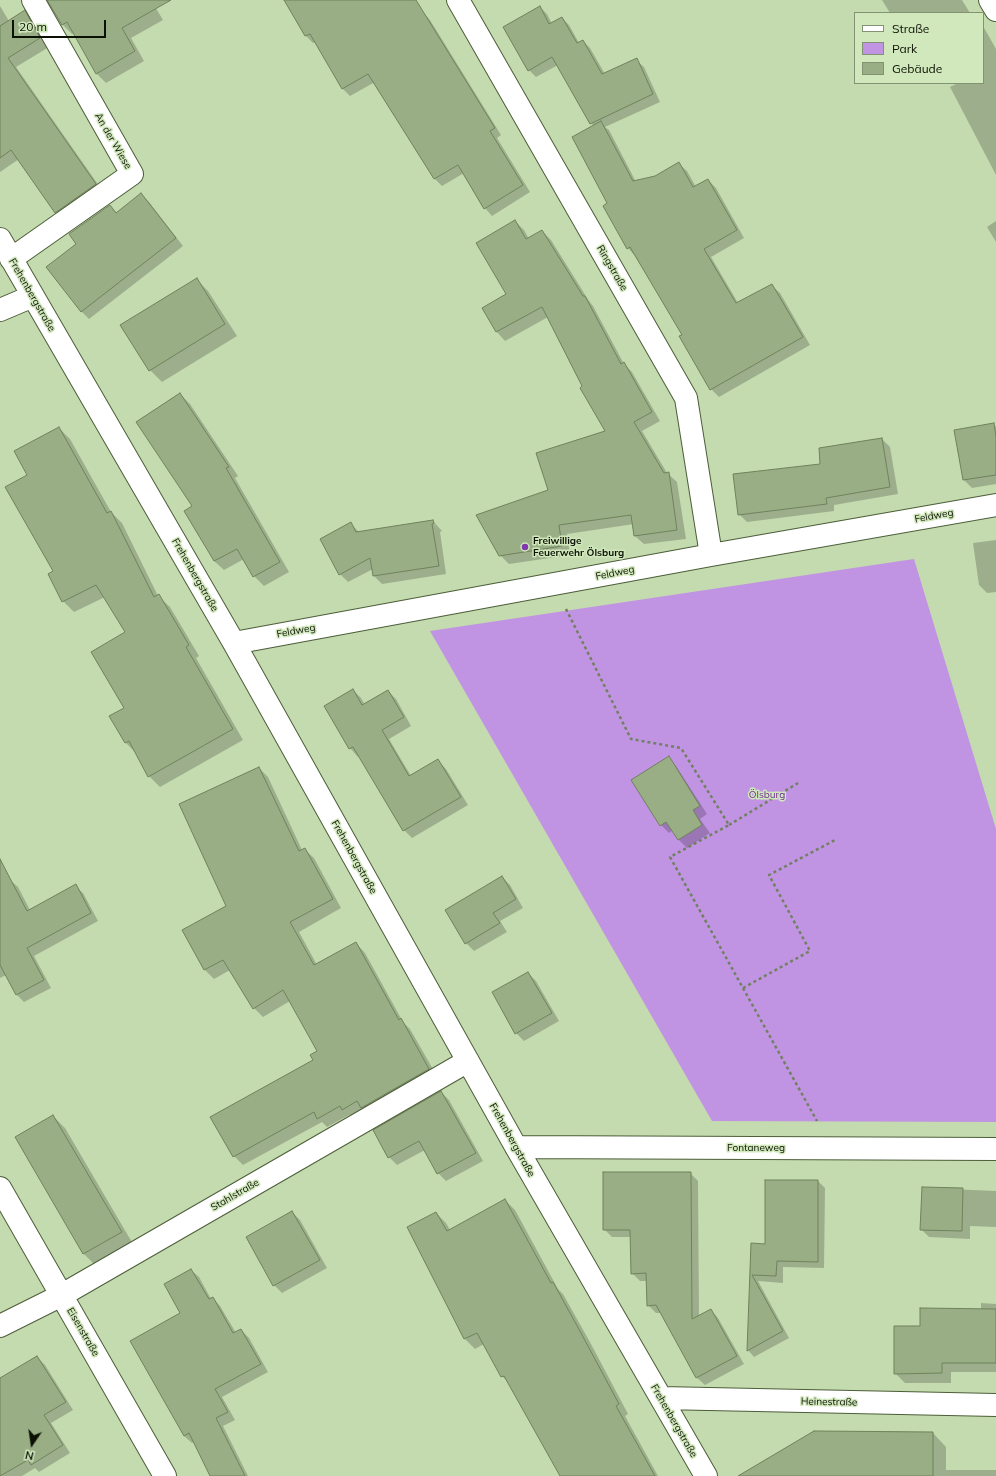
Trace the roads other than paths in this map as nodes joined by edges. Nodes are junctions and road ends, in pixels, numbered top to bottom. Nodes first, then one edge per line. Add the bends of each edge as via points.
1 (33, 0) edge
2 (458, 0) edge
3 (990, 0) edge
4 (996, 10) edge
5 (0, 239) edge
6 (11, 259) junction
7 (33, 296) junction
8 (0, 310) edge
9 (996, 505) edge
10 (711, 555) junction
11 (234, 643) junction
12 (468, 1061) junction
13 (516, 1147) junction
14 (996, 1149) edge
15 (0, 1188) edge
16 (62, 1295) junction
17 (0, 1326) edge
18 (662, 1398) junction
19 (996, 1405) edge
20 (165, 1476) edge
21 (706, 1476) edge

1 - 6 street, An der Wiese via 132,174
2 - 10 street, Ringstraße via 686,398
3 - 4 street
5 - 6 street, Frehenbergstraße
6 - 7 street, Frehenbergstraße
7 - 8 street
7 - 11 street, Frehenbergstraße
9 - 10 street, Feldweg
10 - 11 street, Feldweg
11 - 12 street, Frehenbergstraße
12 - 13 street, Frehenbergstraße
12 - 16 street, Stahlstraße
13 - 14 street, Fontaneweg
13 - 18 street, Frehenbergstraße
15 - 16 street, Eisenstraße
16 - 17 street, Stahlstraße
16 - 20 street, Eisenstraße
18 - 19 street, Heinestraße
18 - 21 street, Frehenbergstraße

